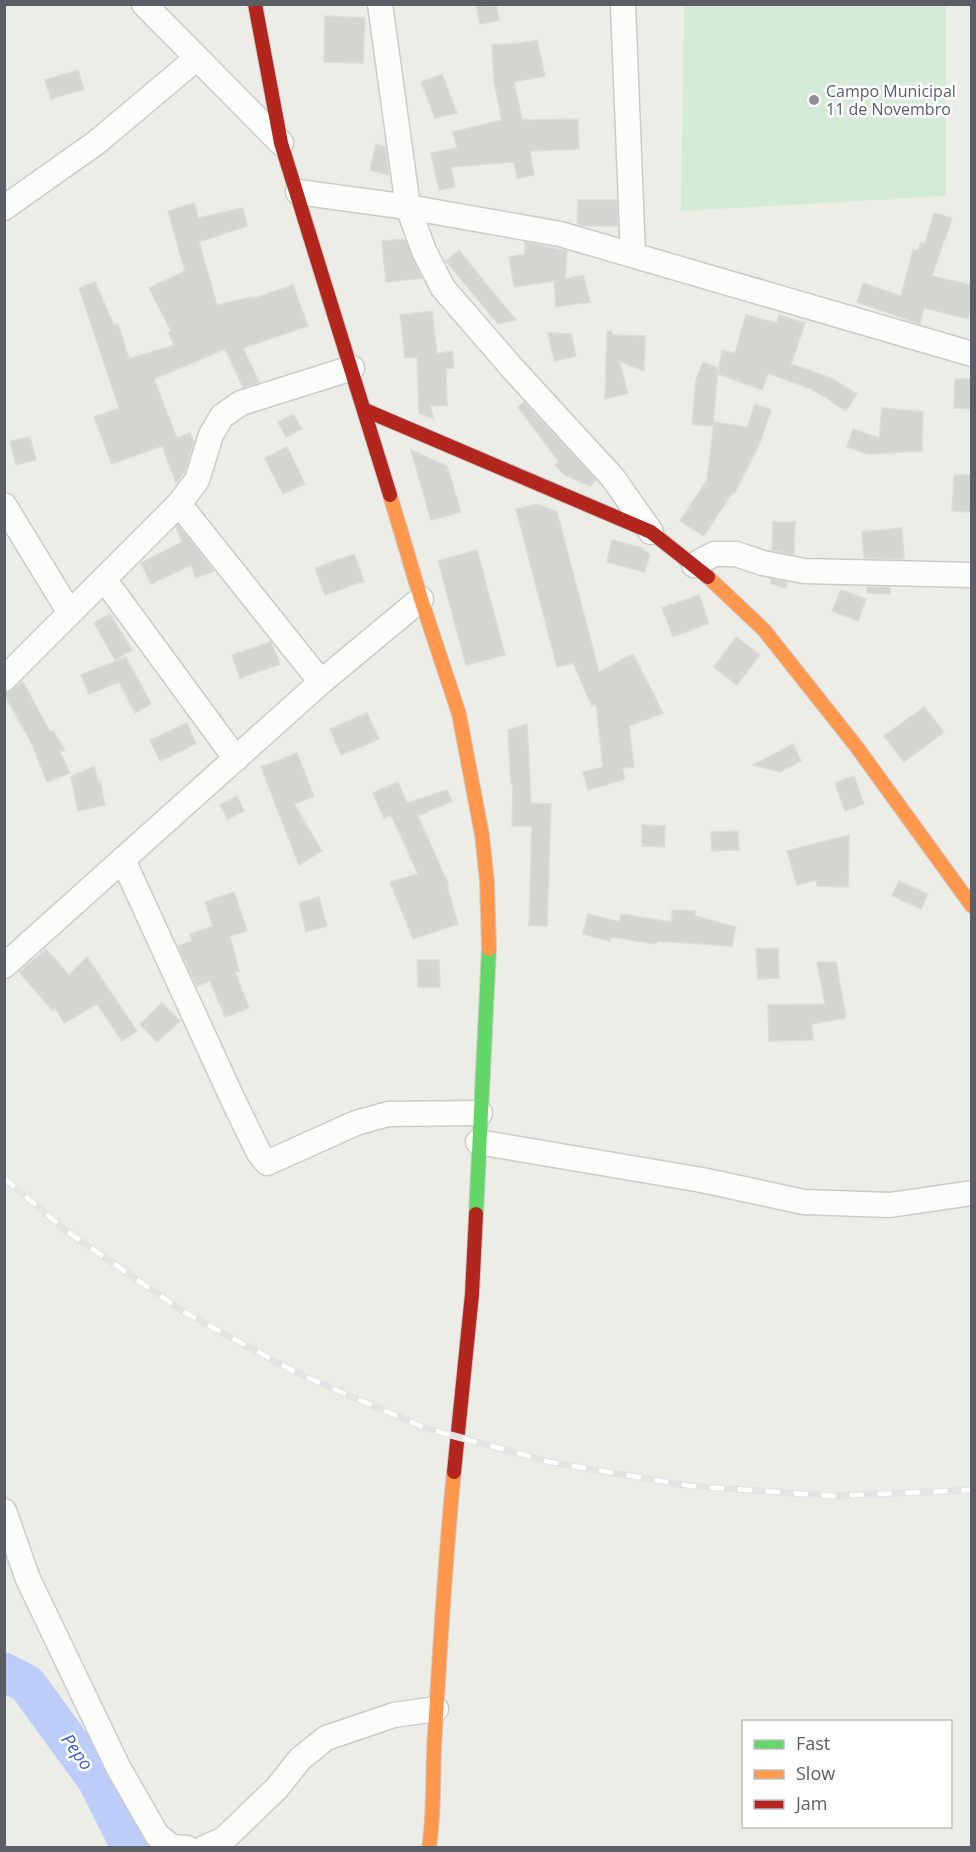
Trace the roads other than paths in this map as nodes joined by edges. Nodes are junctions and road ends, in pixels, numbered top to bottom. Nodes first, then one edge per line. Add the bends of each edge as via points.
1 (144, 4) edge
2 (255, 4) edge
3 (380, 4) edge
4 (623, 4) edge
5 (197, 58) junction
6 (281, 143) junction
7 (297, 192) junction
8 (408, 207) junction
9 (4, 208) edge
10 (633, 255) junction
11 (972, 354) edge
12 (352, 368) junction
13 (365, 410) junction
14 (179, 504) junction
15 (4, 505) edge
16 (651, 532) junction
17 (694, 565) junction
18 (972, 575) edge
19 (104, 579) junction
20 (421, 599) junction
21 (70, 613) junction
22 (4, 679) edge
23 (321, 682) junction
24 (236, 759) junction
25 (123, 860) junction
26 (972, 906) edge
27 (4, 966) edge
28 (480, 1113) junction
29 (478, 1142) junction
30 (972, 1193) edge
31 (4, 1511) edge
32 (436, 1709) junction
33 (434, 1818) junction
34 (187, 1848) edge
35 (204, 1848) edge
36 (429, 1848) edge
37 (442, 1848) edge

1 - 5 street
2 - 6 main road
3 - 8 street
4 - 10 street
5 - 6 street
5 - 9 street via 97,142
6 - 7 main road
7 - 8 street
7 - 12 main road
8 - 10 street via 560,234
8 - 16 street via 443,288 614,478
10 - 11 street
12 - 13 main road
12 - 14 street via 241,403 222,416 211,435 197,480
13 - 16 main road
13 - 20 main road
14 - 19 street
14 - 23 street
15 - 21 street
16 - 17 main road
17 - 18 street via 714,554 736,554 804,571
17 - 26 main road via 764,630 856,746
19 - 21 street
19 - 24 street
20 - 23 street
20 - 28 main road via 459,714 482,835 489,947
21 - 22 street
23 - 24 street
24 - 25 street
25 - 27 street
25 - 28 street via 234,1102 267,1163 356,1123 388,1114
28 - 29 main road
29 - 30 street via 702,1180 804,1202 890,1205
29 - 32 main road via 472,1294 452,1487
31 - 34 street via 28,1579 118,1767 157,1836 172,1847
32 - 33 main road
32 - 35 street via 394,1715 326,1738 300,1759 277,1788 224,1839
33 - 36 main road
33 - 37 main road

